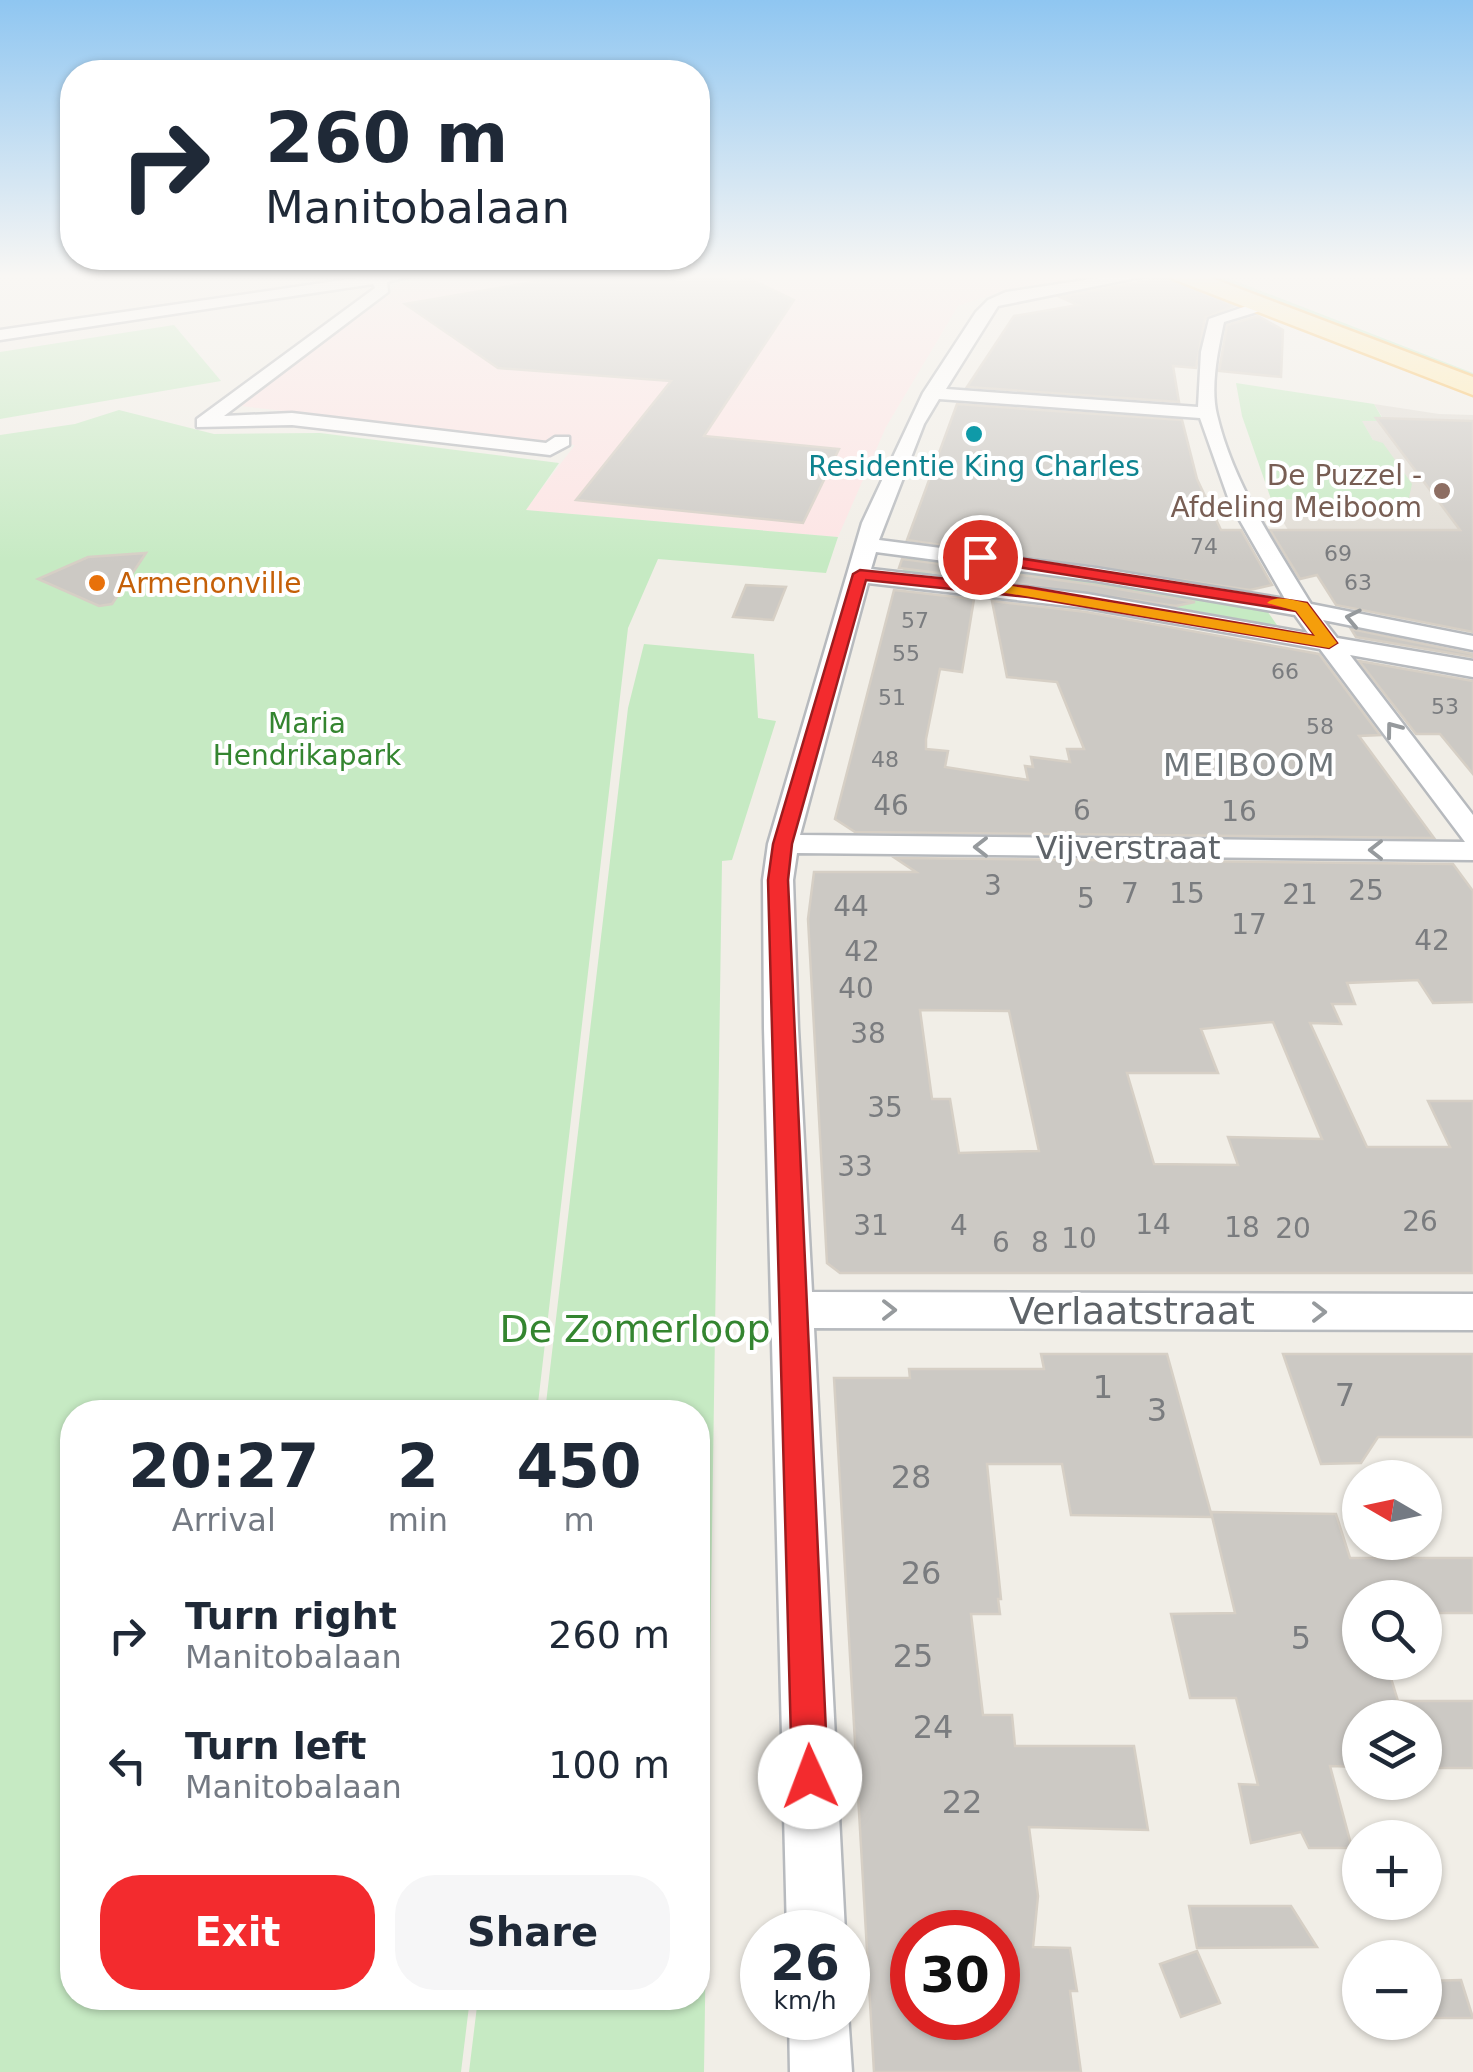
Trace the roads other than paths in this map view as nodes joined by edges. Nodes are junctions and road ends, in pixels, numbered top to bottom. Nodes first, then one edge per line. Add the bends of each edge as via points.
1 (274, 371) edge
2 (947, 371) edge
3 (1209, 371) edge
4 (1431, 371) edge
5 (1473, 387) edge
6 (932, 393) junction
7 (1208, 412) junction
8 (562, 441) dead end
9 (864, 560) junction
10 (1301, 607) junction
11 (1329, 643) junction
12 (1473, 643) edge
13 (1473, 669) edge
14 (1473, 835) edge
15 (782, 844) junction
16 (1473, 851) edge
17 (792, 1310) junction
18 (1473, 1312) edge
19 (815, 1910) edge
20 (820, 2040) edge
21 (822, 2072) edge

1 - 8 street via 204,422 292,419 550,449
2 - 6 street
3 - 7 street
4 - 5 main road
6 - 7 street
6 - 9 street via 873,523
7 - 10 street via 1240,504
9 - 10 street via 1030,563
9 - 11 street
9 - 15 street
10 - 11 street
12 -> 10 street
11 - 13 street
14 -> 11 street
16 -> 15 street, Vijverstraat
15 - 17 street via 778,898
17 -> 18 street, Verlaatstraat
17 - 19 street
20 - 21 street

